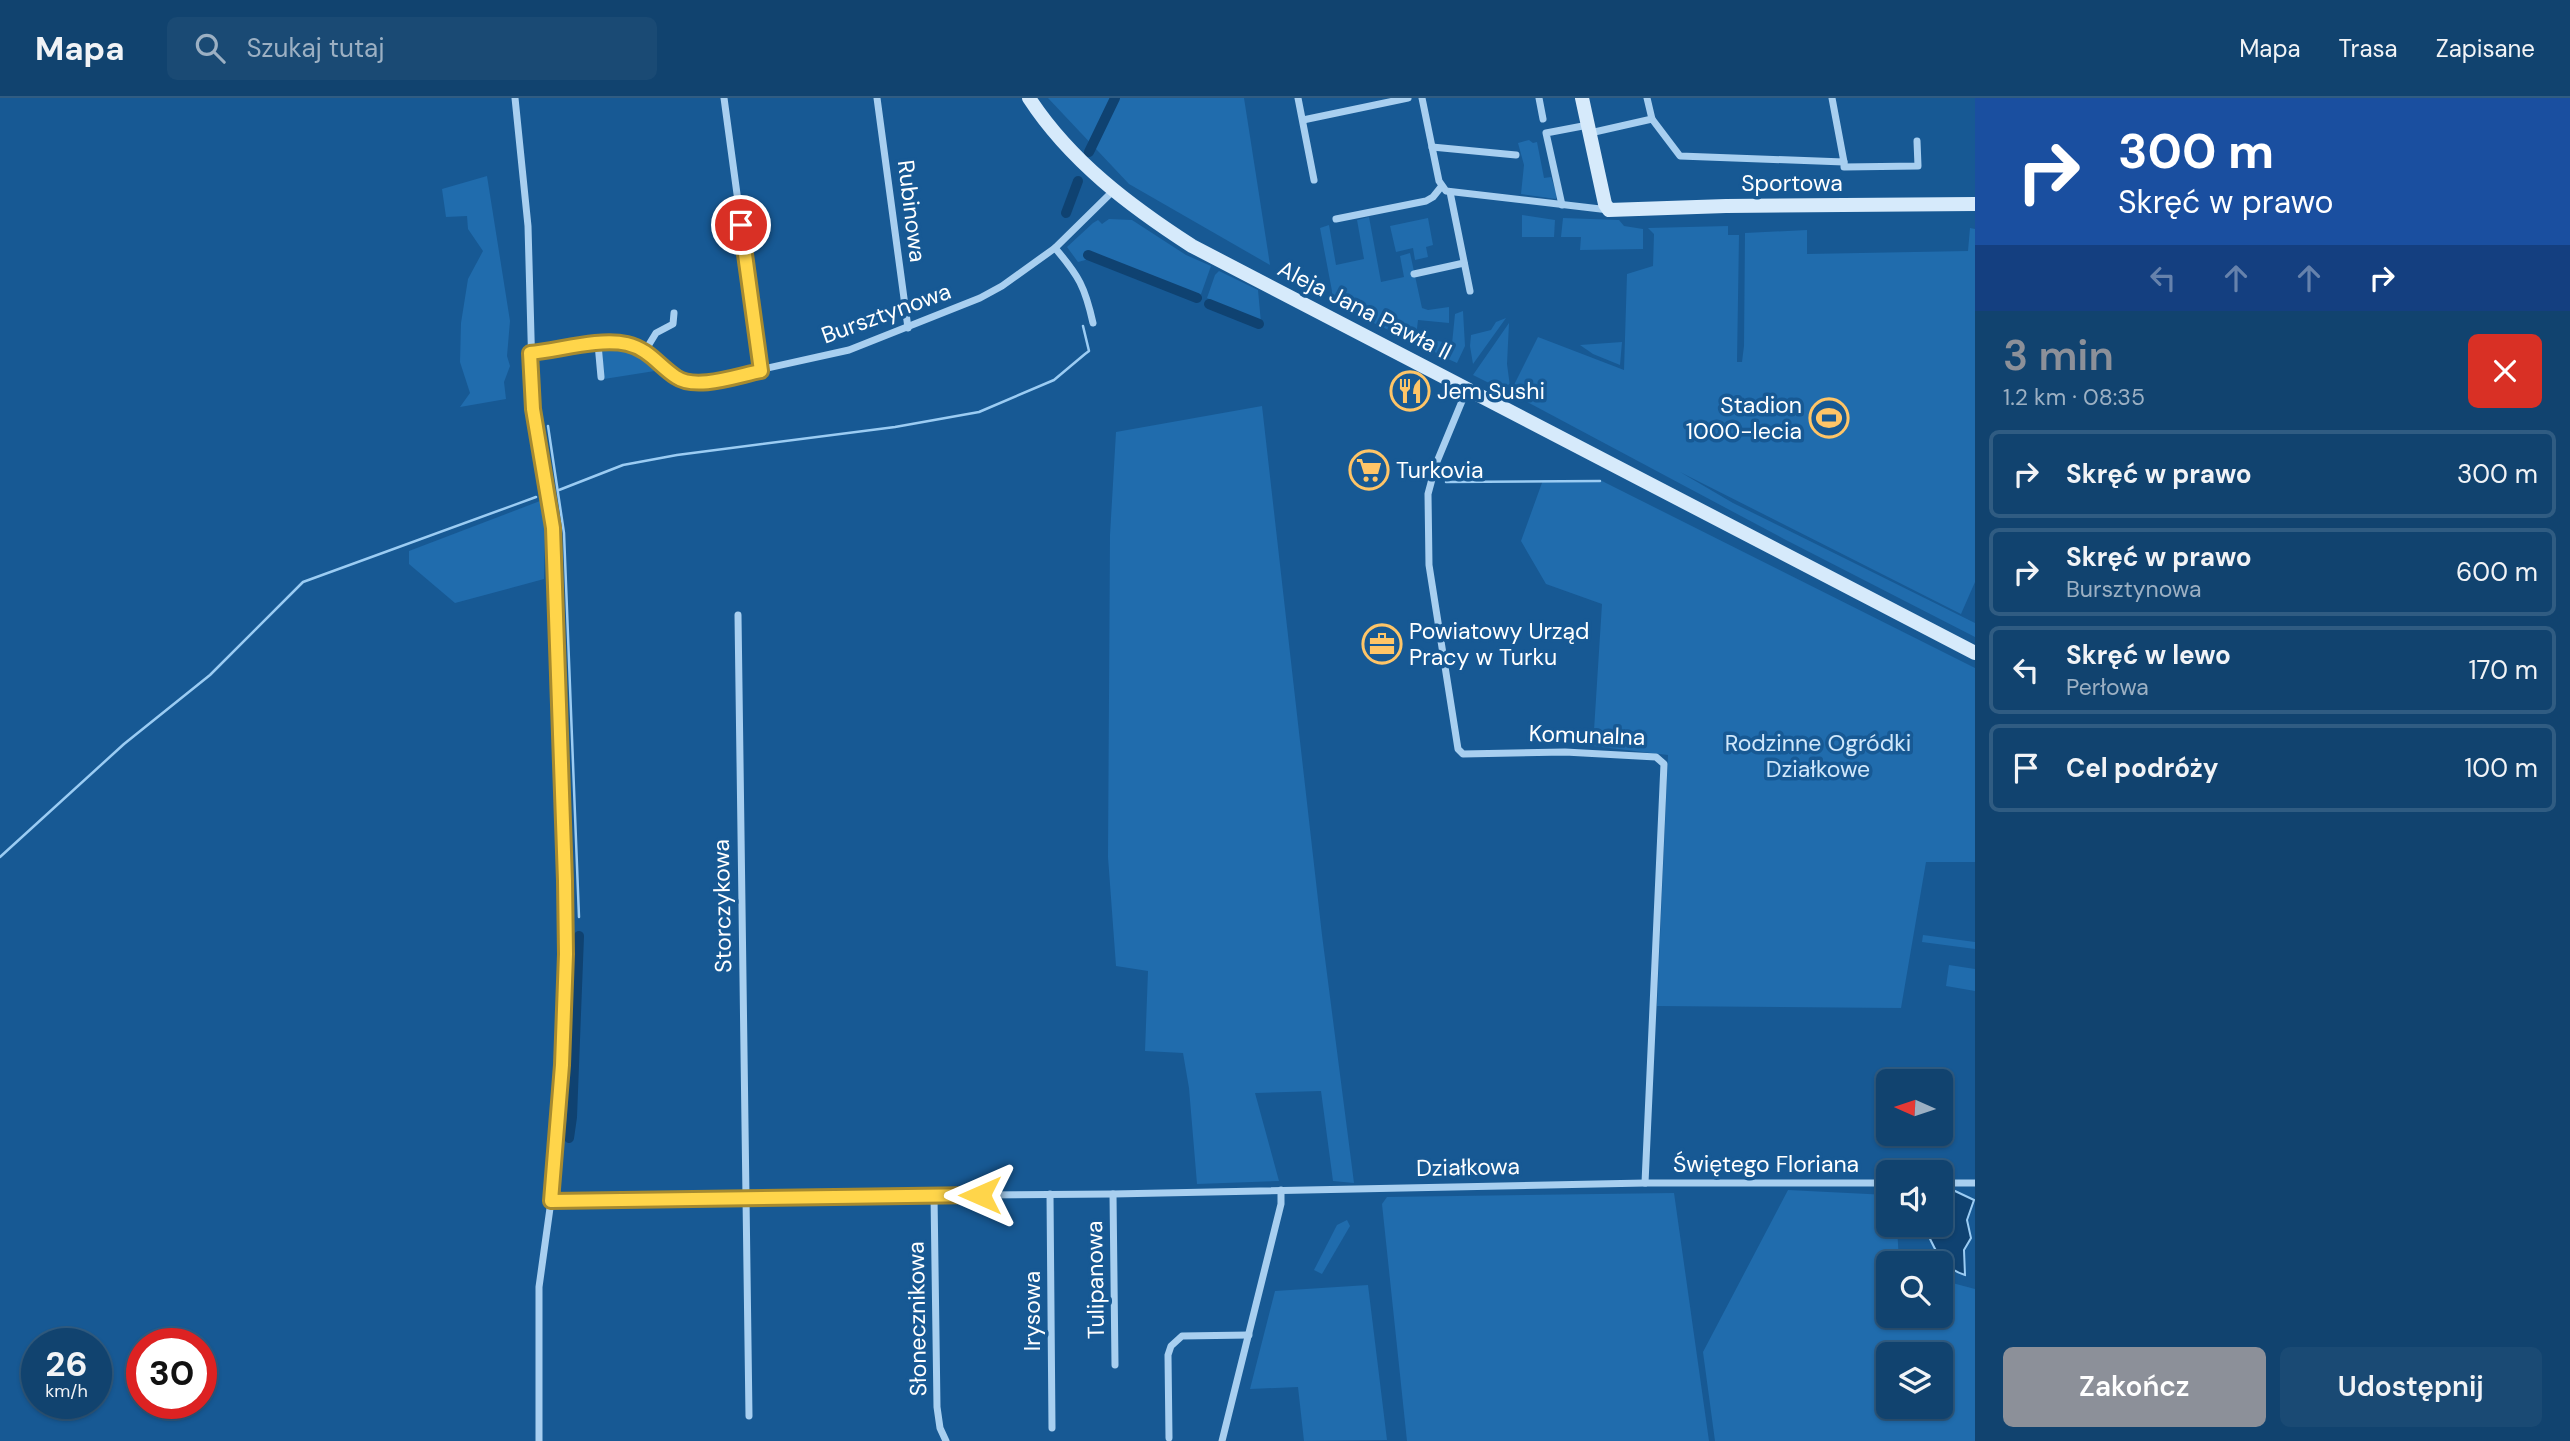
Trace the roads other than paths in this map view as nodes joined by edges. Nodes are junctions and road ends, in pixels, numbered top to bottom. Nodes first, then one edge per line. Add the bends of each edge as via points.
1 (514, 98) edge
2 (724, 98) edge
3 (877, 98) edge
4 (1029, 98) edge
5 (1298, 98) edge
6 (1408, 98) edge
7 (1422, 98) edge
8 (1539, 98) edge
9 (1582, 98) edge
10 (1647, 98) edge
11 (1832, 98) edge
12 (1543, 119) dead end
13 (1652, 119) junction
14 (1303, 120) junction
15 (1589, 129) junction
16 (1917, 141) dead end
17 (1432, 147) junction
18 (1516, 155) dead end
19 (1844, 158) junction
20 (1314, 180) dead end
21 (1441, 187) junction
22 (1112, 191) junction
23 (1450, 192) junction
24 (1975, 204) edge
25 (1562, 205) junction
26 (1609, 210) junction
27 (1336, 219) dead end
28 (1055, 247) junction
29 (1464, 263) junction
30 (1414, 274) dead end
31 (1470, 291) dead end
32 (674, 313) dead end
33 (1093, 323) dead end
34 (908, 328) junction
35 (598, 344) junction
36 (645, 351) junction
37 (530, 353) junction
38 (761, 371) junction
39 (601, 377) dead end
40 (1467, 388) junction
41 (738, 615) dead end
42 (1975, 653) edge
43 (1645, 1183) junction
44 (1876, 1183) edge
45 (1953, 1183) edge
46 (1975, 1183) edge
47 (1281, 1191) junction
48 (1050, 1194) junction
49 (1113, 1194) junction
50 (934, 1195) junction
51 (745, 1197) junction
52 (551, 1201) junction
53 (1250, 1335) junction
54 (1115, 1366) dead end
55 (749, 1416) dead end
56 (1052, 1428) dead end
57 (1169, 1438) dead end
58 (539, 1441) edge
59 (946, 1441) edge
60 (1222, 1441) edge

1 - 37 street via 528,226
2 - 38 street
3 - 34 street, Rubinowa
4 - 22 main road, Aleja Jana Pawła II
5 - 14 street
6 - 14 street
7 - 17 street
8 - 12 street
9 - 15 main road
10 - 13 street
11 - 19 street
13 - 15 street
13 - 19 street via 1680,156
14 - 20 street
15 - 25 street via 1546,133
15 - 26 main road
16 - 19 street via 1918,166 1844,167
17 - 18 street
17 - 21 street
21 - 23 street
21 - 27 street via 1426,201
22 - 28 street, Bursztynowa
22 - 40 main road, Aleja Jana Pawła II via 1192,246
23 - 25 street
23 - 29 street
24 - 26 main road, Sportowa
25 - 26 street
28 - 33 street via 1080,278
28 - 34 street, Bursztynowa via 989,293
29 - 30 street
29 - 31 street
32 - 36 street via 673,324 656,333
34 - 38 street, Bursztynowa via 849,350
35 - 36 street, Bursztynowa via 617,342
35 - 37 street, Bursztynowa
35 - 39 street
36 - 38 street, Bursztynowa via 687,382
37 - 52 street via 533,409 553,528 566,926 562,1065
40 - 42 main road, Aleja Jana Pawła II
40 - 43 street, Komunalna via 1436,464 1429,494 1429,565 1458,749 1463,754 1565,752 1656,757 1664,764
41 - 51 street, Storczykowa
43 - 44 street, Świętego Floriana
43 - 47 street, Działkowa
45 - 46 street
47 - 49 street, Działkowa
47 - 53 street
48 - 49 street, Działkowa
48 - 50 street, Działkowa
48 - 56 street, Irysowa
49 - 54 street, Tulipanowa
50 - 51 street, Działkowa
50 - 59 street, Słonecznikowa via 937,1407
51 - 52 street, Działkowa
51 - 55 street, Storczykowa
52 - 58 street via 539,1287
53 - 57 street via 1182,1336 1175,1340 1168,1355
53 - 60 street

